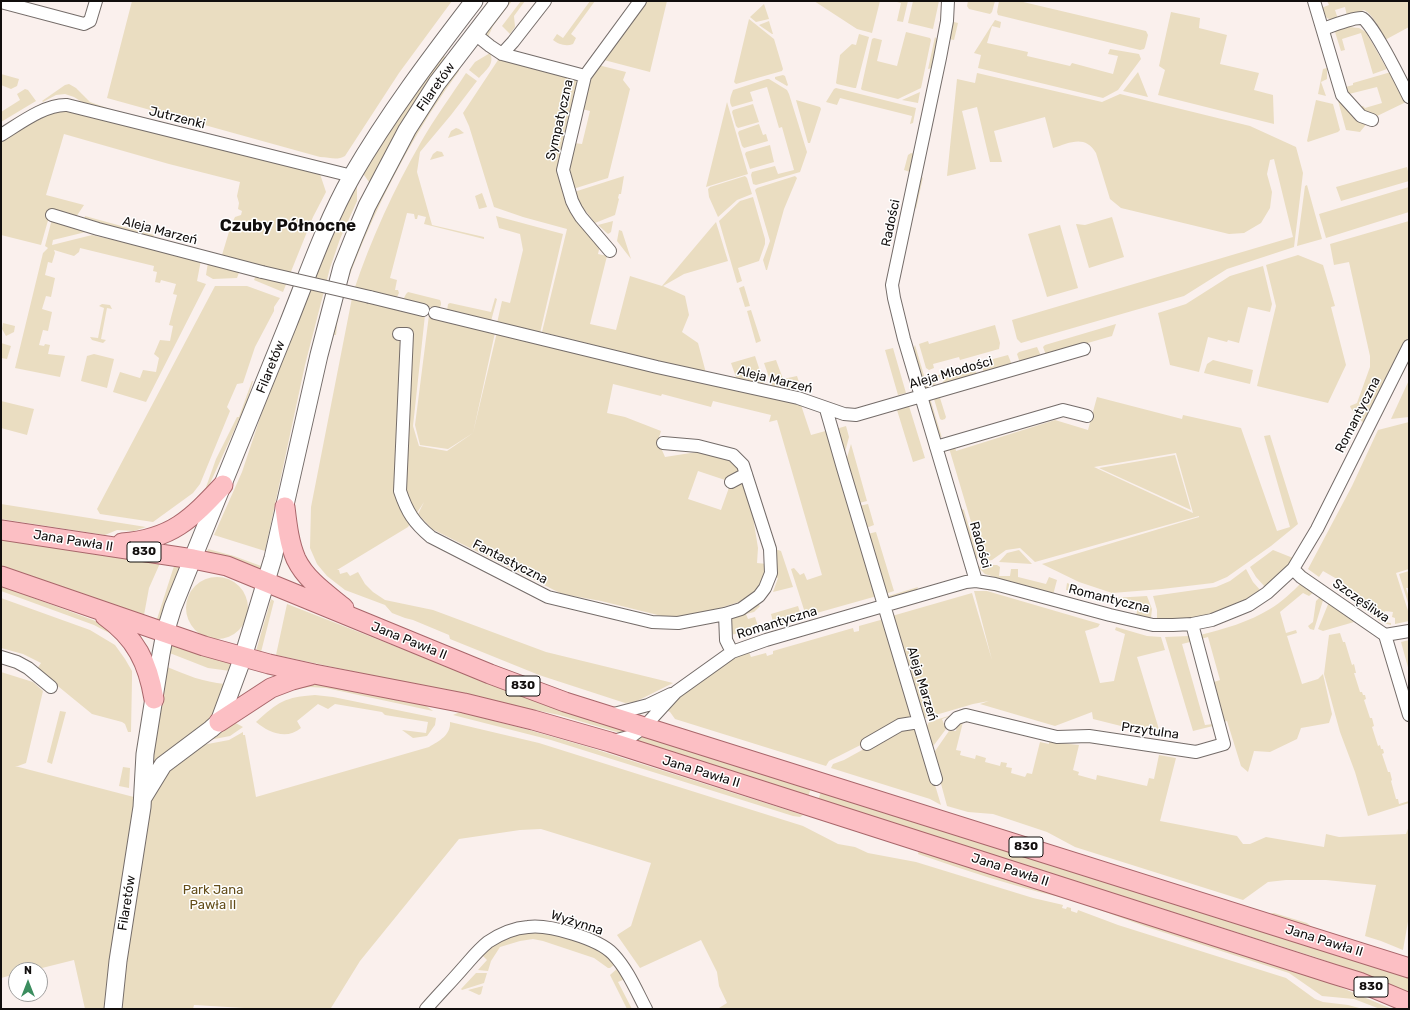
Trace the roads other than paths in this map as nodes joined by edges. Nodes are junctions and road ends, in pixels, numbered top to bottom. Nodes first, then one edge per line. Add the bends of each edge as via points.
1 (96, 1) edge
2 (474, 1) edge
3 (500, 1) edge
4 (545, 1) edge
5 (640, 1) edge
6 (948, 1) edge
7 (1314, 1) edge
8 (1, 2) edge
9 (460, 20) junction
10 (1323, 28) junction
11 (475, 34) junction
12 (502, 54) junction
13 (585, 76) junction
14 (1409, 97) edge
15 (1372, 120) dead end
16 (1, 135) edge
17 (352, 176) junction
18 (367, 206) junction
19 (52, 215) dead end
20 (610, 252) dead end
21 (423, 310) dead end
22 (435, 313) dead end
23 (399, 334) dead end
24 (1409, 346) edge
25 (1084, 349) dead end
26 (920, 397) junction
27 (826, 409) junction
28 (1087, 416) dead end
29 (663, 443) dead end
30 (936, 447) junction
31 (746, 474) junction
32 (731, 482) dead end
33 (223, 485) junction
34 (285, 507) junction
35 (1, 530) edge
36 (95, 545) junction
37 (193, 559) junction
38 (1293, 569) junction
39 (1, 576) edge
40 (976, 581) junction
41 (266, 582) junction
42 (884, 606) junction
43 (96, 609) junction
44 (725, 614) junction
45 (357, 620) junction
46 (1192, 624) junction
47 (1409, 631) edge
48 (165, 632) junction
49 (1385, 635) junction
50 (732, 652) junction
51 (1, 657) edge
52 (243, 657) junction
53 (314, 674) junction
54 (51, 687) dead end
55 (676, 692) junction
56 (154, 699) junction
57 (610, 715) junction
58 (1409, 715) edge
59 (219, 722) junction
60 (919, 722) junction
61 (951, 724) dead end
62 (644, 727) junction
63 (610, 742) junction
64 (867, 744) dead end
65 (936, 779) dead end
66 (143, 802) junction
67 (1409, 968) edge
68 (1409, 1003) edge
69 (113, 1009) edge
70 (426, 1009) edge
71 (646, 1009) edge

1 - 8 street via 90,20 84,24
2 - 9 main road, Filaretów
3 - 11 main road, Filaretów
4 - 12 street
5 - 13 street, Sympatyczna
6 - 26 street, Radości via 940,58 892,285
7 - 10 street
9 - 11 main road
9 - 17 main road, Filaretów via 400,101
10 - 14 street via 1357,18 1363,18 1368,22
10 - 15 street via 1342,95 1361,116
11 - 12 street, Sympatyczna
11 - 18 main road, Filaretów via 437,83 415,117
12 - 13 street, Sympatyczna
13 - 20 street, Sympatyczna via 563,170 576,209
16 - 17 street, Jutrzenki via 46,109 67,105
17 - 18 main road via 362,187
17 - 33 main road, Filaretów via 322,239
18 - 34 main road, Filaretów via 342,267 328,318
19 - 21 street, Aleja Marzeń, bridge via 262,272
22 - 27 street, Aleja Marzeń via 798,398
23 - 44 street, Fantastyczna via 407,334 399,398 400,491 405,506 418,526 431,537 548,597 652,622 678,624
24 - 38 street, Romantyczna via 1317,529
25 - 26 street, Aleja Młodości
26 - 27 street, Aleja Młodości via 856,415
26 - 30 street, Radości
27 - 42 street, Aleja Marzeń
28 - 30 street via 1064,410
29 - 31 street, Fantastyczna via 698,446 733,455 743,465
30 - 40 street, Radości
31 - 32 street
31 - 44 street, Fantastyczna via 770,550 771,573 759,596 741,609
33 - 36 main road via 198,512 165,533 144,540
33 - 37 main road, Filaretów
34 - 41 main road, Filaretów
34 - 45 main road via 290,538 298,563 315,584
35 - 36 main road, Jana Pawła II / 830
36 - 37 main road, Jana Pawła II / 830
37 - 41 main road, 830 via 227,566
37 - 48 main road, Filaretów via 180,587
38 - 46 street, Romantyczna via 1267,593 1249,605 1212,620
38 - 49 street, Szczęśliwa
39 - 43 main road, 830
40 - 42 street, Romantyczna
40 - 46 street, Romantyczna via 1154,624
41 - 45 main road, Jana Pawła II / 830
41 - 52 main road, Filaretów
42 - 50 street, Romantyczna
42 - 60 street, Aleja Marzeń
43 - 48 main road, 830
43 - 56 main road via 126,634 140,652 149,674
44 - 50 street via 726,640
45 - 57 main road, Jana Pawła II / 830 via 565,702
46 - 61 street, Przytulna via 1224,744 1196,752 1089,736 1057,737 966,715 957,718
47 - 49 street
48 - 52 main road, 830
48 - 56 main road, Filaretów
49 - 58 street, Szczęśliwa
50 - 55 street, Romantyczna
51 - 54 street via 28,668
52 - 53 main road, Jana Pawła II / 830
52 - 59 main road
53 - 59 main road via 271,688
53 - 63 main road, Jana Pawła II / 830 via 464,703
55 - 57 street, Romantyczna via 648,705
55 - 62 street, Romantyczna
56 - 66 main road, Filaretów via 145,754
57 - 62 main road, Jana Pawła II / 830
59 - 66 main road, Filaretów via 163,765
60 - 64 street via 900,725
60 - 65 street, Aleja Marzeń
62 - 63 street via 632,736
62 - 67 main road, Jana Pawła II / 830
63 - 68 main road, Jana Pawła II / 830 via 1333,974
66 - 69 main road, Filaretów
70 - 71 street, Wyżynna via 478,950 490,941 504,933 542,926 583,937 607,949 629,976

